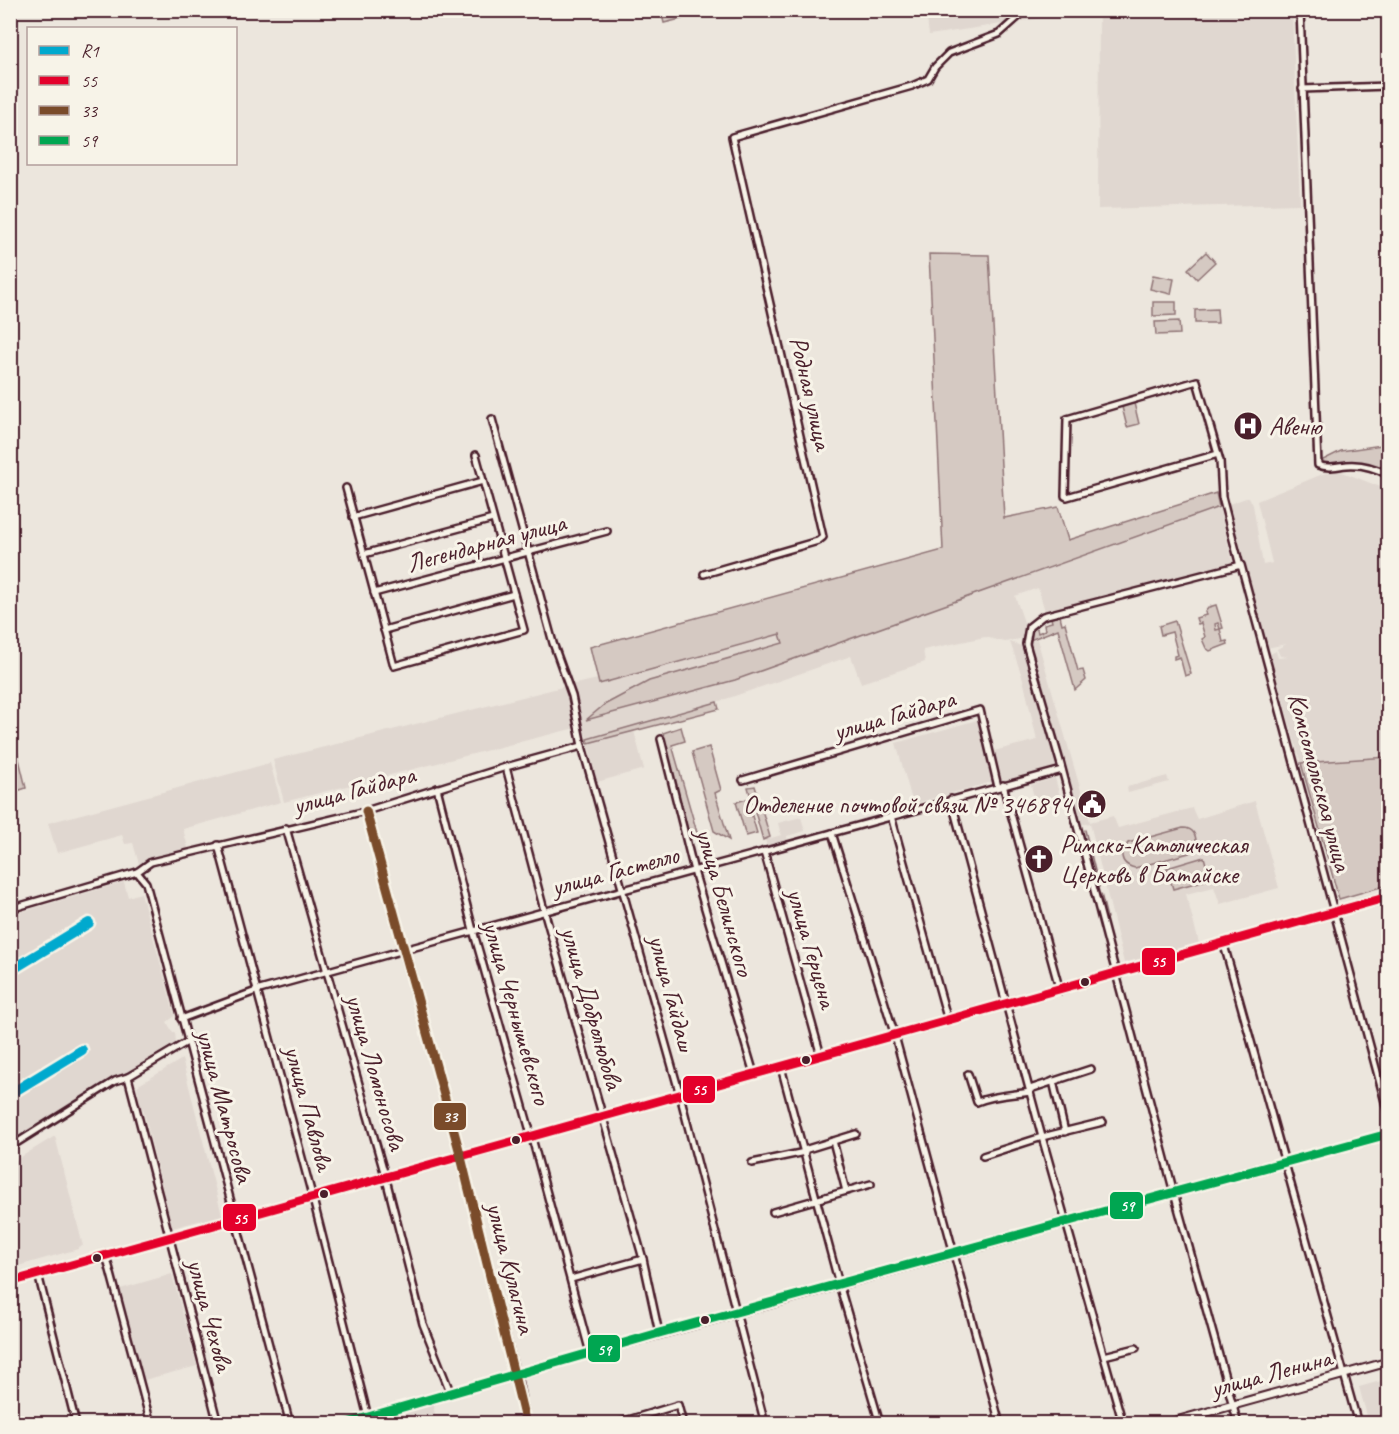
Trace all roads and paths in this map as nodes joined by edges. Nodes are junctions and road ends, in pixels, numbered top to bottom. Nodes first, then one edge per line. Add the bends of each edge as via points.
1 (1026, 10) edge
2 (1300, 10) edge
3 (1389, 86) edge
4 (1302, 89) junction
5 (492, 419) dead end
6 (476, 454) dead end
7 (1218, 454) junction
8 (1389, 476) edge
9 (483, 481) junction
10 (346, 488) dead end
11 (353, 517) junction
12 (493, 519) junction
13 (607, 531) dead end
14 (527, 551) junction
15 (364, 554) junction
16 (504, 557) junction
17 (1241, 566) junction
18 (704, 574) dead end
19 (374, 593) junction
20 (514, 594) junction
21 (384, 630) junction
22 (661, 739) dead end
23 (582, 746) junction
24 (506, 767) junction
25 (1062, 770) junction
26 (743, 780) dead end
27 (1001, 786) junction
28 (437, 788) junction
29 (951, 799) junction
30 (366, 811) junction
31 (891, 816) junction
32 (286, 828) junction
33 (832, 833) junction
34 (218, 845) junction
35 (764, 851) junction
36 (694, 871) junction
37 (137, 872) junction
38 (623, 891) junction
39 (1389, 897) edge
40 (10, 909) edge
41 (544, 910) junction
42 (1334, 913) junction
43 (473, 930) junction
44 (1224, 945) junction
45 (404, 950) junction
46 (327, 971) junction
47 (1116, 975) junction
48 (256, 991) junction
49 (1059, 991) junction
50 (1007, 1005) junction
51 (182, 1019) junction
52 (948, 1021) junction
53 (895, 1036) junction
54 (188, 1042) junction
55 (821, 1056) junction
56 (781, 1067) junction
57 (1091, 1069) dead end
58 (754, 1074) junction
59 (968, 1074) dead end
60 (128, 1077) junction
61 (1053, 1081) junction
62 (1030, 1090) junction
63 (680, 1095) junction
64 (1389, 1113) edge
65 (604, 1117) junction
66 (1103, 1122) dead end
67 (1065, 1132) junction
68 (856, 1134) dead end
69 (1389, 1134) edge
70 (1042, 1137) junction
71 (532, 1138) junction
72 (832, 1141) junction
73 (10, 1147) edge
74 (804, 1151) junction
75 (983, 1156) dead end
76 (461, 1157) junction
77 (1286, 1162) junction
78 (752, 1163) dead end
79 (386, 1179) junction
80 (871, 1184) dead end
81 (846, 1191) junction
82 (1174, 1193) junction
83 (313, 1199) junction
84 (818, 1199) junction
85 (773, 1212) dead end
86 (237, 1219) junction
87 (1067, 1222) junction
88 (170, 1238) junction
89 (954, 1253) junction
90 (106, 1255) junction
91 (643, 1259) junction
92 (38, 1274) junction
93 (571, 1279) junction
94 (10, 1282) edge
95 (839, 1284) junction
96 (737, 1312) junction
97 (659, 1333) junction
98 (1136, 1347) dead end
99 (590, 1353) junction
100 (1104, 1356) junction
101 (1389, 1362) edge
102 (1344, 1374) junction
103 (516, 1375) junction
104 (451, 1394) junction
105 (1233, 1405) junction
106 (368, 1417) junction
107 (76, 1424) edge
108 (151, 1424) edge
109 (218, 1424) edge
110 (290, 1424) edge
111 (344, 1424) edge
112 (526, 1424) edge
113 (615, 1424) edge
114 (683, 1424) edge
115 (765, 1424) edge
116 (880, 1424) edge
117 (1000, 1424) edge
118 (1123, 1424) edge
119 (1165, 1424) edge
120 (1238, 1424) edge
121 (1358, 1424) edge

1 - 18 street, Родная улица via 999,34 949,54 928,79 912,86 732,137 823,537
2 - 4 street
3 - 4 street
4 - 8 street via 1318,465 1373,468
5 - 14 street, улица Гайдаш
6 - 9 street
7 - 7 street, Комсомольская улица via 1067,497 1065,496 1067,418 1197,381
7 - 17 street, Комсомольская улица via 1222,497
9 - 11 street
9 - 12 street
10 - 11 street
11 - 15 street
12 - 15 street
12 - 16 street
13 - 14 street, Легендарная улица
14 - 16 street, Легендарная улица
14 - 23 street, улица Гайдаш via 572,696
15 - 19 street
16 - 19 street, Легендарная улица
16 - 20 street
17 - 25 street via 1043,616 1029,627 1026,644
17 - 42 street, Комсомольская улица
19 - 21 street
20 - 21 street
20 - 21 street via 524,630 394,666
22 - 36 street, улица Белинского
23 - 24 street, улица Гайдара
23 - 38 street, улица Гайдаш
24 - 28 street, улица Гайдара
24 - 41 street, улица Добролюбова
25 - 27 street, улица Гастелло
25 - 47 street
26 - 27 street, улица Гайдара via 980,710
27 - 29 street, улица Гастелло
27 - 49 street
28 - 30 street, улица Гайдара
28 - 43 street, улица Чернышевского
29 - 31 street, улица Гастелло
29 - 50 street
30 - 32 street, улица Гайдара
30 - 45 street, улица Кулагина
31 - 33 street, улица Гастелло
31 - 52 street
32 - 34 street, улица Гайдара
32 - 46 street, улица Ломоносова
33 - 35 street, улица Гастелло
33 - 53 street
34 - 37 street, улица Гайдара via 151,862
34 - 48 street, улица Павлова
35 - 36 street, улица Гастелло
35 - 55 street, улица Герцена
36 - 38 street, улица Гастелло
36 - 58 street, улица Белинского
37 - 40 street, улица Гайдара
37 - 51 street, улица Матросова via 146,883
38 - 41 street, улица Гастелло
38 - 63 street, улица Гайдаш
39 - 42 street
41 - 43 street, улица Гастелло
41 - 65 street, улица Добролюбова
42 - 44 street
42 - 64 street, Комсомольская улица
43 - 45 street, улица Гастелло
43 - 71 street, улица Чернышевского
44 - 47 street
44 - 77 street
45 - 46 street, улица Гастелло
45 - 76 street, улица Кулагина
46 - 48 street, улица Гастелло
46 - 79 street, улица Ломоносова
47 - 49 street
47 - 82 street
48 - 51 street, улица Гастелло
48 - 83 street, улица Павлова
49 - 50 street
50 - 52 street
50 - 62 street
51 - 54 street, улица Матросова
52 - 53 street
53 - 55 street
53 - 89 street
54 - 60 street
54 - 86 street, улица Матросова
55 - 56 street
56 - 58 street
56 - 74 street
57 - 61 street
58 - 63 street
59 - 62 street via 977,1102
60 - 73 street via 115,1081
60 - 88 street, улица Чехова
61 - 62 street
61 - 67 street
62 - 70 street
63 - 65 street
63 - 96 street, улица Гайдаш
65 - 71 street
65 - 91 street, улица Добролюбова
66 - 67 street
67 - 70 street
68 - 72 street
69 - 77 main road
70 - 75 street
70 - 87 street
71 - 76 street
71 - 93 street, улица Чернышевского
72 - 74 street
72 - 81 street
74 - 78 street
74 - 84 street
76 - 79 street
76 - 103 street, улица Кулагина
77 - 82 main road
77 - 102 street
79 - 83 street
79 - 104 street, улица Ломоносова via 423,1324
80 - 81 street
81 - 84 street
82 - 87 main road
82 - 105 street
83 - 86 street
83 - 106 street, улица Павлова
84 - 85 street
84 - 95 street
86 - 88 street
86 - 110 street, улица Матросова
87 - 89 main road
87 - 100 street
88 - 90 street
88 - 109 street, улица Чехова
89 - 95 main road
89 - 117 street
90 - 92 street
90 - 108 street
91 - 93 street
91 - 97 street, улица Добролюбова
92 - 94 street
92 - 107 street
93 - 99 street, улица Чернышевского
95 - 96 main road
95 - 116 street
96 - 97 main road
96 - 115 street, улица Гайдаш
97 - 99 main road
98 - 100 street
99 - 103 main road
100 - 118 street
101 - 102 street, улица Ленина
102 - 105 street, улица Ленина
102 - 121 street
103 - 104 street
103 - 112 main road, улица Кулагина
104 - 106 street
105 - 119 street, улица Ленина
105 - 120 street
106 - 111 street
113 - 114 street via 678,1405

